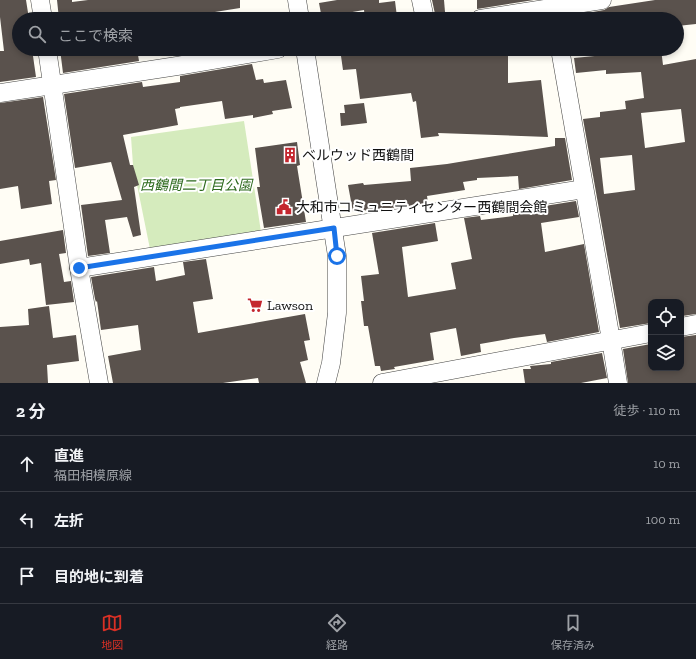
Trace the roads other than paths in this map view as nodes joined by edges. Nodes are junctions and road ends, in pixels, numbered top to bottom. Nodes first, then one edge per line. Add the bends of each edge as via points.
1 (40, 0) edge
2 (297, 0) edge
3 (421, 0) edge
4 (602, 0) edge
5 (553, 9) edge
6 (42, 12) edge
7 (299, 12) edge
8 (423, 12) edge
9 (531, 12) edge
10 (48, 56) edge
11 (236, 56) edge
12 (306, 56) edge
13 (561, 56) edge
14 (52, 85) junction
15 (0, 93) edge
16 (584, 189) junction
17 (334, 228) junction
18 (79, 268) junction
19 (696, 324) edge
20 (684, 326) edge
21 (648, 334) edge
22 (611, 340) junction
23 (98, 383) edge
24 (326, 383) edge
25 (382, 383) edge
26 (618, 383) edge

1 - 6 street
2 - 7 street
3 - 8 street
4 - 5 street
5 - 9 street
10 - 14 street
11 - 14 street
12 - 17 street
13 - 16 street
14 - 15 street
14 - 18 street
16 - 17 street
16 - 22 street
17 - 18 street
17 - 24 street via 337,256 337,313
18 - 23 street
19 - 20 street
21 - 22 street
22 - 25 street
22 - 26 street

